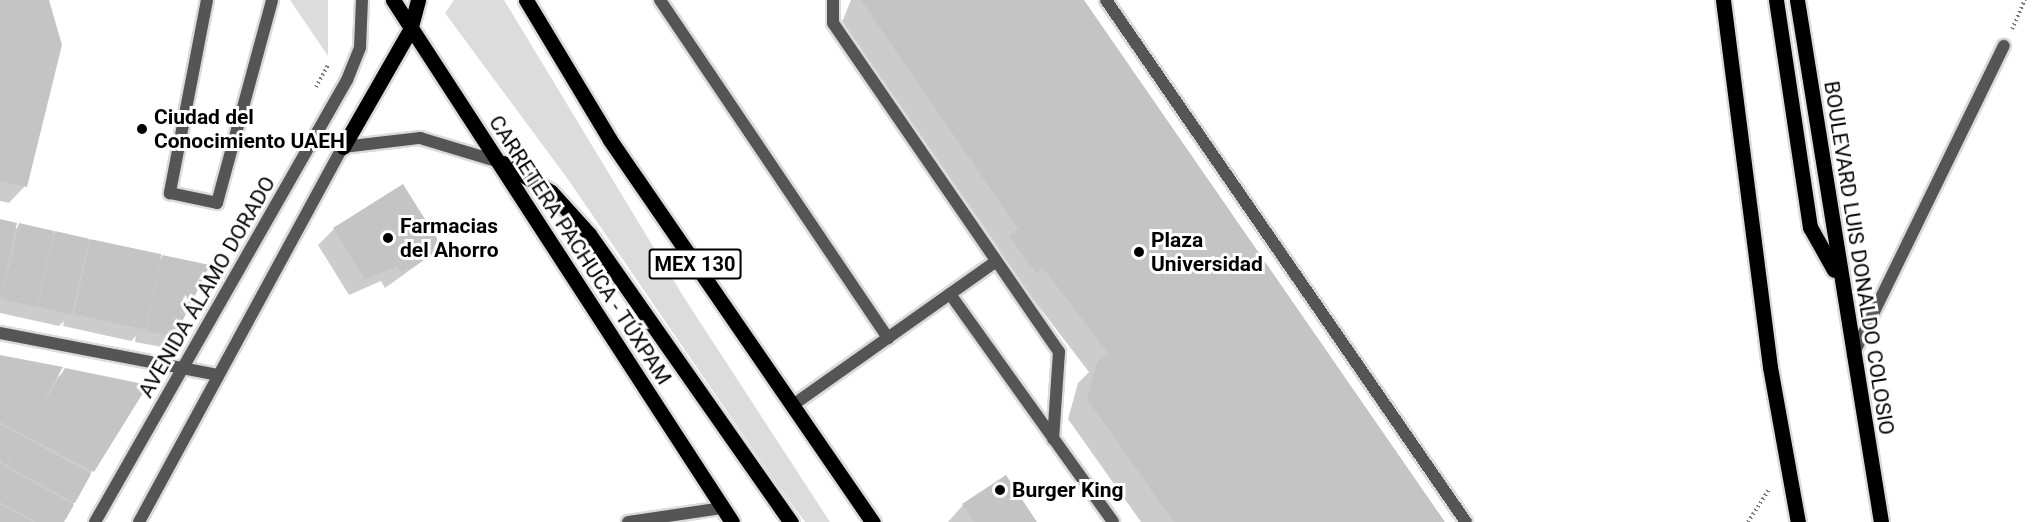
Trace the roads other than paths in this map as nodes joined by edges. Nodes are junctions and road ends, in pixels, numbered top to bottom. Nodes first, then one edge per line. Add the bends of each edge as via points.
1 (207, 0) edge
2 (272, 0) edge
3 (362, 0) edge
4 (393, 0) edge
5 (418, 0) edge
6 (526, 0) edge
7 (660, 0) edge
8 (833, 0) edge
9 (1106, 0) edge
10 (1722, 0) edge
11 (1776, 0) edge
12 (1797, 0) edge
13 (410, 30) junction
14 (2004, 46) road end
15 (343, 147) junction
16 (500, 162) junction
17 (995, 262) junction
18 (1839, 278) junction
19 (950, 294) junction
20 (0, 333) edge
21 (888, 338) junction
22 (1852, 356) junction
23 (181, 370) junction
24 (218, 375) junction
25 (793, 405) junction
26 (1053, 439) junction
27 (722, 508) junction
28 (95, 522) edge
29 (139, 522) edge
30 (628, 522) edge
31 (732, 522) edge
32 (791, 522) edge
33 (873, 522) edge
34 (1113, 522) edge
35 (1466, 522) edge
36 (1798, 522) edge
37 (1881, 522) edge

1 - 2 street via 170,193 217,203
3 - 23 street, AVENIDA ÁLAMO DORADO via 360,47 347,80
4 - 13 main road, CARRETERA PACHUCA - TÚXPAM
5 - 13 main road
6 - 25 main road, MEX 130 via 610,140
7 - 21 street
8 - 17 street via 833,23
9 - 35 street
10 - 36 main road via 1770,368
11 - 18 main road via 1810,227
12 - 18 main road, BOULEVARD LUIS DONALDO COLOSIO
13 - 15 main road
13 - 16 main road, CARRETERA PACHUCA - TÚXPAM
14 - 22 street
15 - 16 street via 420,138
15 - 24 street
16 - 27 main road, CARRETERA PACHUCA - TÚXPAM
16 - 32 main road via 550,192 589,234
17 - 19 street
17 - 26 street via 1059,352
18 - 22 main road, BOULEVARD LUIS DONALDO COLOSIO
19 - 21 street
19 - 26 street
20 - 23 street
21 - 25 street
22 - 37 main road, BOULEVARD LUIS DONALDO COLOSIO
23 - 24 street
23 - 28 street, AVENIDA ÁLAMO DORADO
24 - 29 street
25 - 33 main road, MEX 130
26 - 34 street
27 - 30 street
27 - 31 main road, CARRETERA PACHUCA - TÚXPAM

